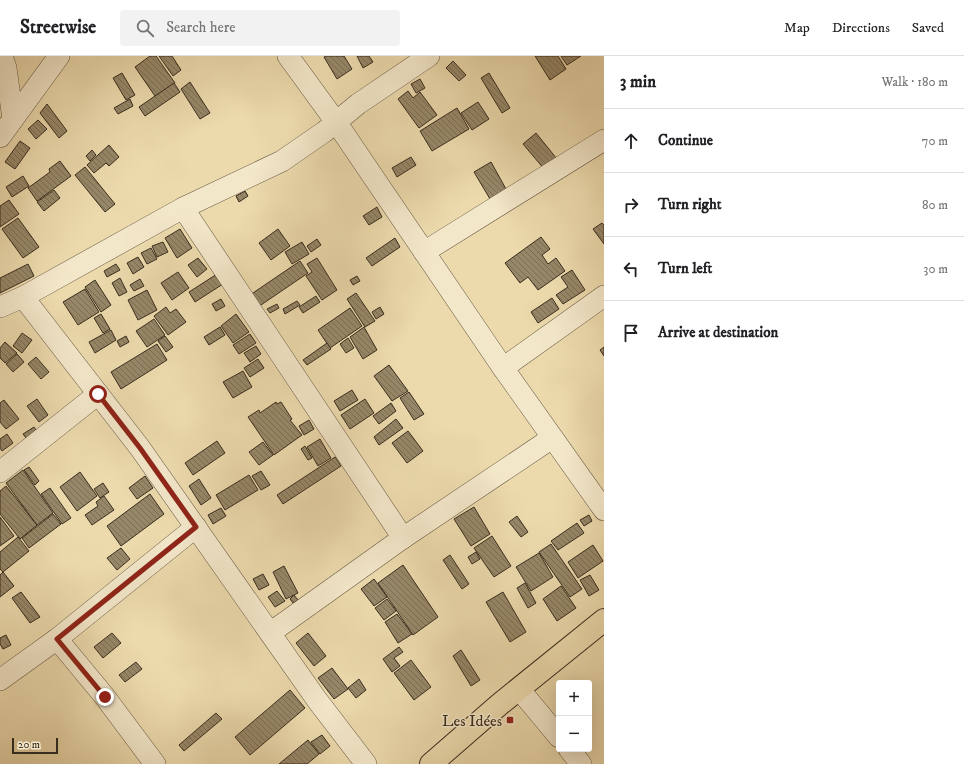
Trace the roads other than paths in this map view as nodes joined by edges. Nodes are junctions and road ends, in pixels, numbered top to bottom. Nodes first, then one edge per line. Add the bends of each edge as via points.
1 (2, 56) edge
2 (59, 56) edge
3 (288, 56) edge
4 (429, 56) edge
5 (13, 119) junction
6 (336, 122) junction
7 (0, 137) edge
8 (604, 140) edge
9 (184, 208) junction
10 (424, 252) junction
11 (604, 296) edge
12 (23, 297) junction
13 (0, 307) edge
14 (503, 368) junction
15 (98, 394) junction
16 (552, 438) junction
17 (0, 472) edge
18 (604, 510) edge
19 (196, 527) junction
20 (403, 538) junction
21 (604, 620) edge
22 (270, 633) junction
23 (57, 639) junction
24 (0, 680) edge
25 (519, 689) junction
26 (556, 733) edge
27 (571, 752) edge
28 (155, 764) edge
29 (366, 764) edge
30 (431, 764) edge
31 (581, 764) edge

1 - 5 street
2 - 5 street
3 - 6 street
4 - 6 street
5 - 7 street
6 - 9 street via 282,161
6 - 10 street
8 - 10 street
9 - 12 street
9 - 20 street
10 - 14 street
11 - 14 street
12 - 13 street
12 - 15 street
14 - 16 street
15 - 17 street
15 - 19 street
16 - 18 street
16 - 20 street
19 - 22 street
19 - 23 street
20 - 22 street
21 - 25 main road
22 - 29 street
23 - 24 street
23 - 28 street
25 - 26 street
25 - 30 main road
27 - 31 street

